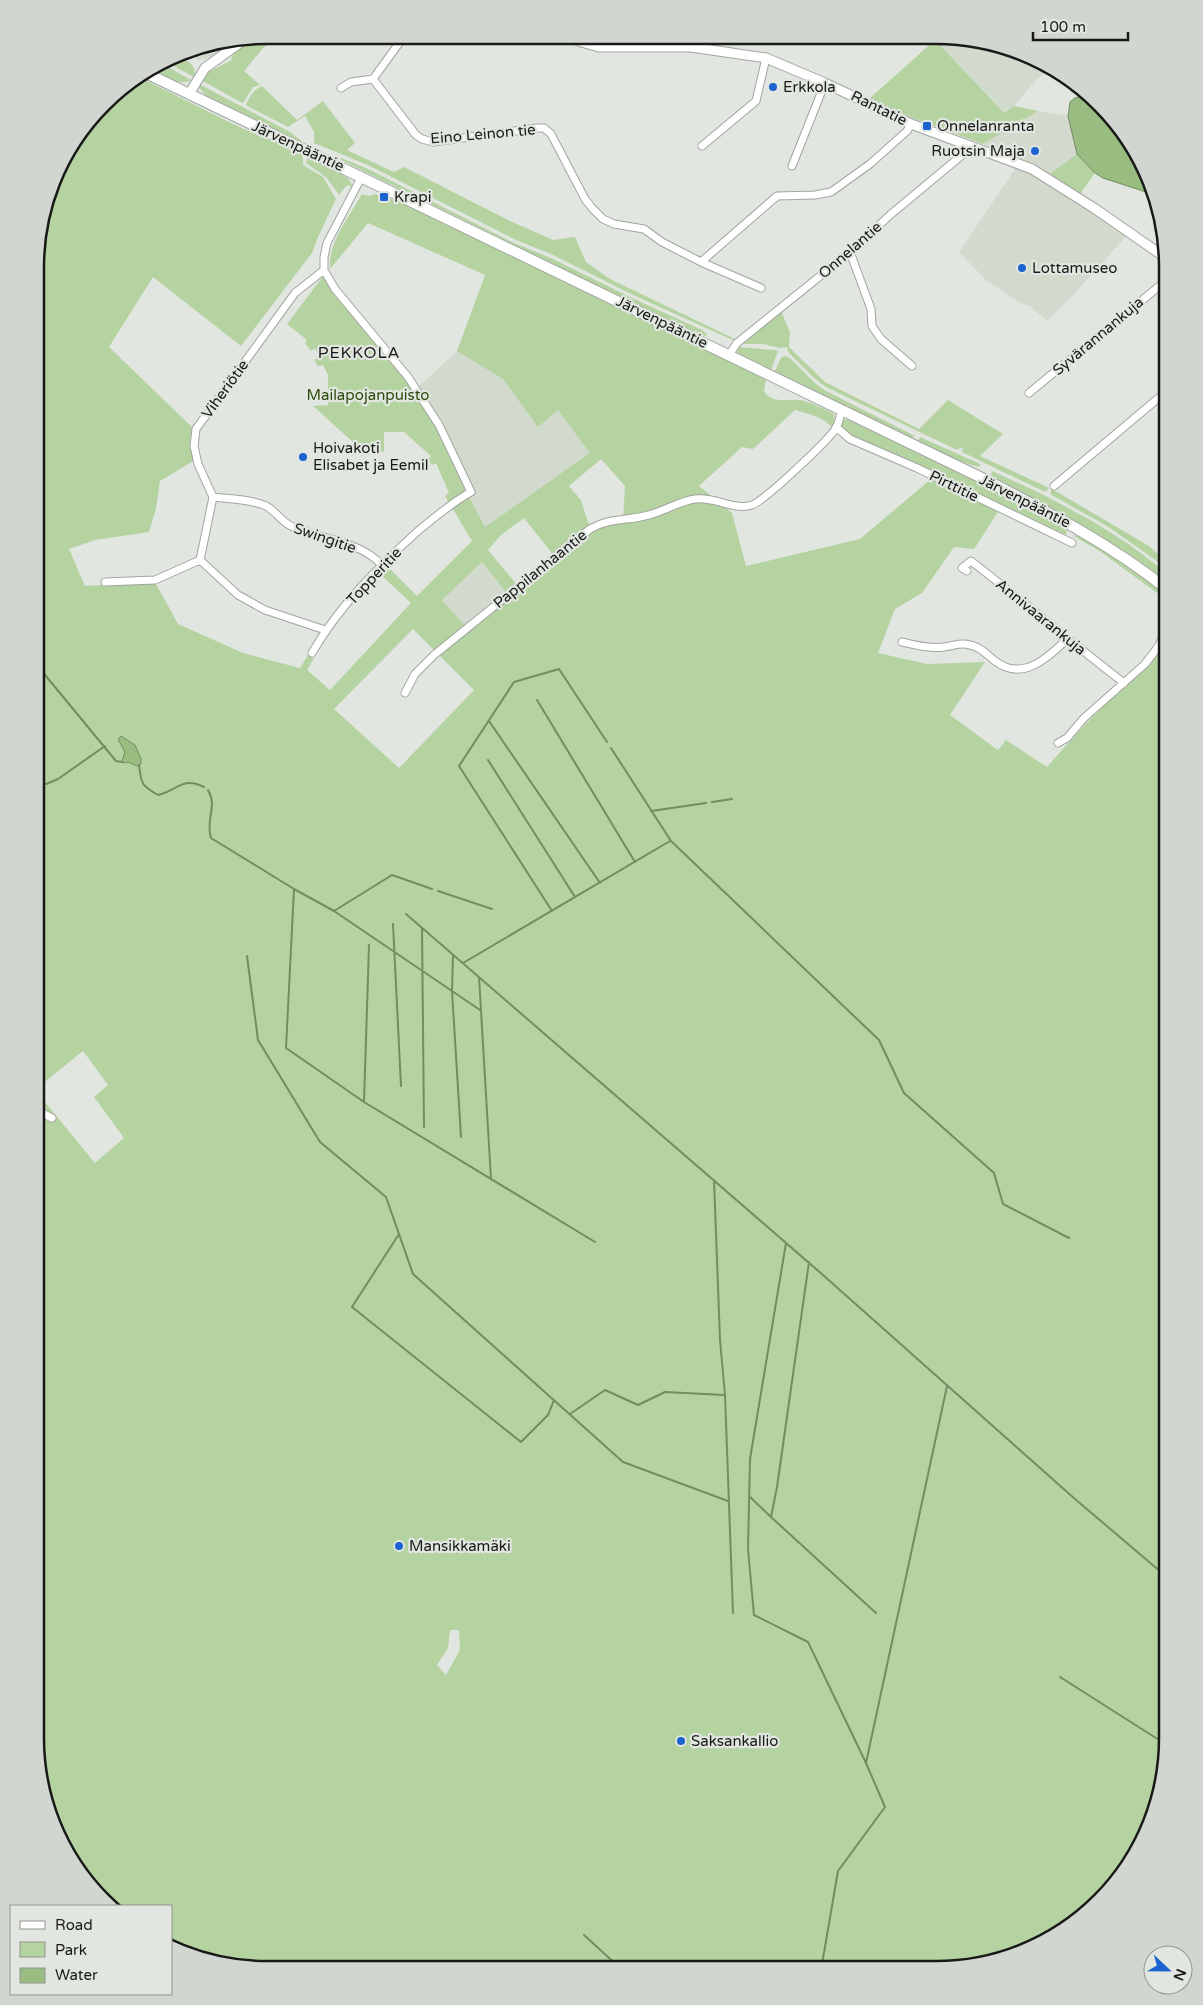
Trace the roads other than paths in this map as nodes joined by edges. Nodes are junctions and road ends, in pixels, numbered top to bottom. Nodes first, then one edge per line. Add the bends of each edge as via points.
1 (398, 44) edge
2 (588, 44) edge
3 (612, 44) edge
4 (235, 46) edge
5 (611, 47) junction
6 (766, 58) junction
7 (152, 76) edge
8 (373, 79) junction
9 (825, 83) junction
10 (341, 88) dead end
11 (189, 94) junction
12 (911, 124) junction
13 (702, 146) dead end
14 (973, 146) junction
15 (792, 166) dead end
16 (362, 176) junction
17 (850, 252) junction
18 (1159, 253) edge
19 (700, 262) junction
20 (324, 270) junction
21 (1159, 286) edge
22 (760, 288) dead end
23 (729, 355) junction
24 (912, 366) dead end
25 (1029, 393) dead end
26 (1159, 398) edge
27 (842, 410) junction
28 (836, 428) junction
29 (1054, 486) dead end
30 (213, 498) junction
31 (1072, 543) dead end
32 (200, 560) junction
33 (381, 564) junction
34 (967, 572) dead end
35 (105, 582) dead end
36 (1159, 583) edge
37 (325, 630) junction
38 (1067, 639) junction
39 (902, 642) dead end
40 (1159, 645) edge
41 (312, 653) dead end
42 (1124, 683) junction
43 (405, 693) dead end
44 (1058, 743) dead end
45 (44, 1114) edge
46 (52, 1118) dead end

1 - 8 street
2 - 5 street, Rantatie
3 - 5 street
4 - 11 street via 205,68
5 - 6 street, Rantatie via 691,47
6 - 9 street, Rantatie
6 - 13 street via 756,101
7 - 11 main road, Järvenpääntie
8 - 10 street via 351,82
8 - 19 street, Eino Leinon tie via 422,139 433,142 544,128 551,134 589,204 602,219 644,229
9 - 12 street, Rantatie
9 - 15 street
11 - 16 main road, Järvenpääntie
12 - 14 street, Rantatie
12 - 19 street via 870,164 831,192 777,196
14 - 17 street, Onnelantie
14 - 18 street, Rantatie via 1048,178
16 - 20 street via 327,243
16 - 23 main road, Järvenpääntie
17 - 23 street, Onnelantie via 737,342
17 - 24 street via 868,300 872,326
19 - 22 street, Eino Leinon tie
20 - 30 street, Viheriötie via 295,294 196,429 194,446 198,464
20 - 33 street, Topperitie via 335,289 411,381 439,425 471,492 448,506
21 - 25 street, Syvärannankuja
23 - 27 main road, Järvenpääntie
26 - 29 street
27 - 28 street, Pappilanhaantie
27 - 36 main road, Järvenpääntie via 1075,526
28 - 31 street, Pirttitie via 850,439 918,468
28 - 43 street, Pappilanhaantie via 767,496 753,505 742,507 695,498 648,515 609,520 590,529 434,655 416,674
30 - 32 street
30 - 33 street, Swingitie via 266,506 290,526 360,549
32 - 35 street via 155,580
32 - 37 street via 238,595 265,610
33 - 37 street, Topperitie
34 - 38 street, Annivaarankuja via 962,568 971,561
37 - 41 street, Topperitie
38 - 39 street via 1052,654 1023,670 997,663 972,645 959,643 929,647
38 - 42 street, Annivaarankuja
40 - 42 street via 1145,664
42 - 44 street via 1084,718 1068,738
45 - 46 street

